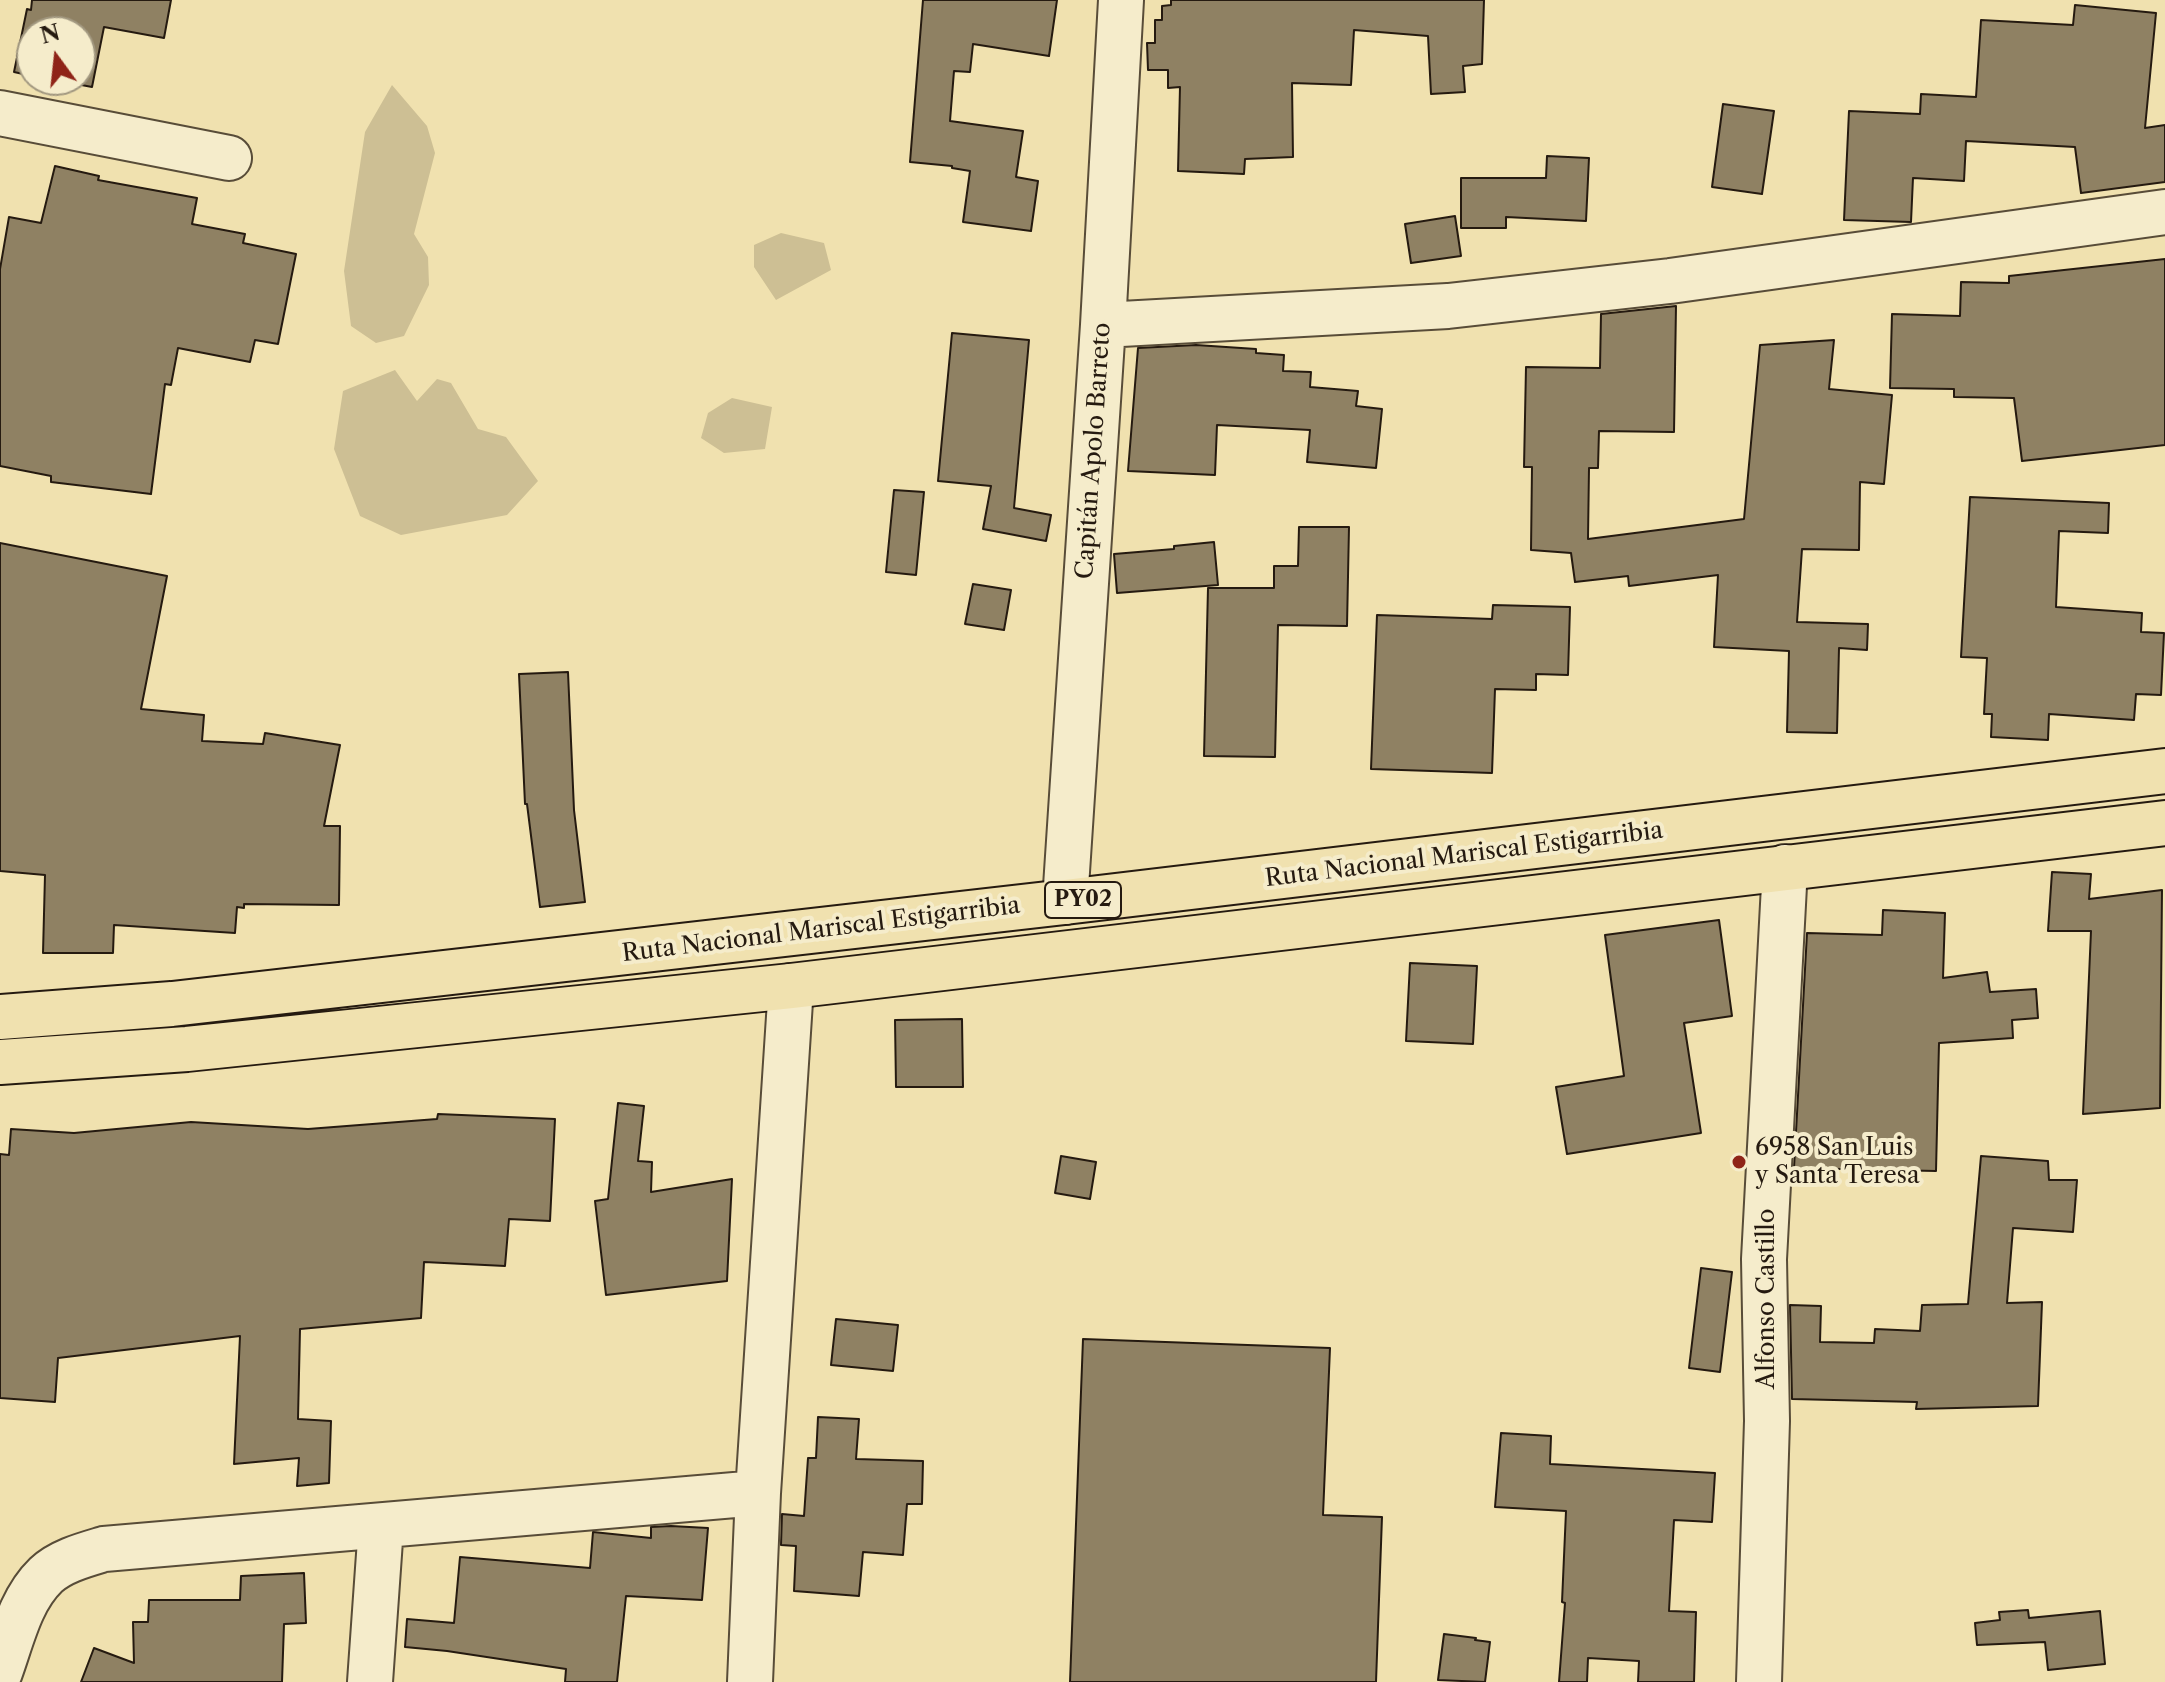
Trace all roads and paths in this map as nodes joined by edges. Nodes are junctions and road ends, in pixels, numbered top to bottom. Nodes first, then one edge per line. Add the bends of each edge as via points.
1 (1121, 0) edge
2 (0, 113) edge
3 (229, 158) dead end
4 (2165, 212) edge
5 (1103, 325) junction
6 (2165, 771) edge
7 (2165, 823) edge
8 (1785, 867) junction
9 (1065, 902) junction
10 (791, 986) junction
11 (0, 1017) edge
12 (0, 1062) edge
13 (758, 1493) junction
14 (381, 1526) junction
15 (0, 1672) edge
16 (370, 1682) edge
17 (750, 1682) edge
18 (1759, 1682) edge

1 - 5 street, Capitán Apolo Barreto
2 - 3 street
4 - 5 street via 1685,279 1448,306
5 - 9 street, Capitán Apolo Barreto
6 - 9 highway, Ruta Nacional Mariscal Estigarribia / PY02
7 - 8 highway, Ruta Nacional Mariscal Estigarribia / PY02
8 - 10 highway, Ruta Nacional Mariscal Estigarribia / PY02
8 - 18 street, Alfonso Castillo via 1764,1259 1767,1421
9 - 11 highway, Ruta Nacional Mariscal Estigarribia / PY02 via 172,1004
10 - 12 highway, Ruta Nacional Mariscal Estigarribia / PY02 via 187,1049
10 - 13 street
13 - 14 street
13 - 17 street
14 - 15 street via 104,1549 75,1557 47,1574 25,1602
14 - 16 street

